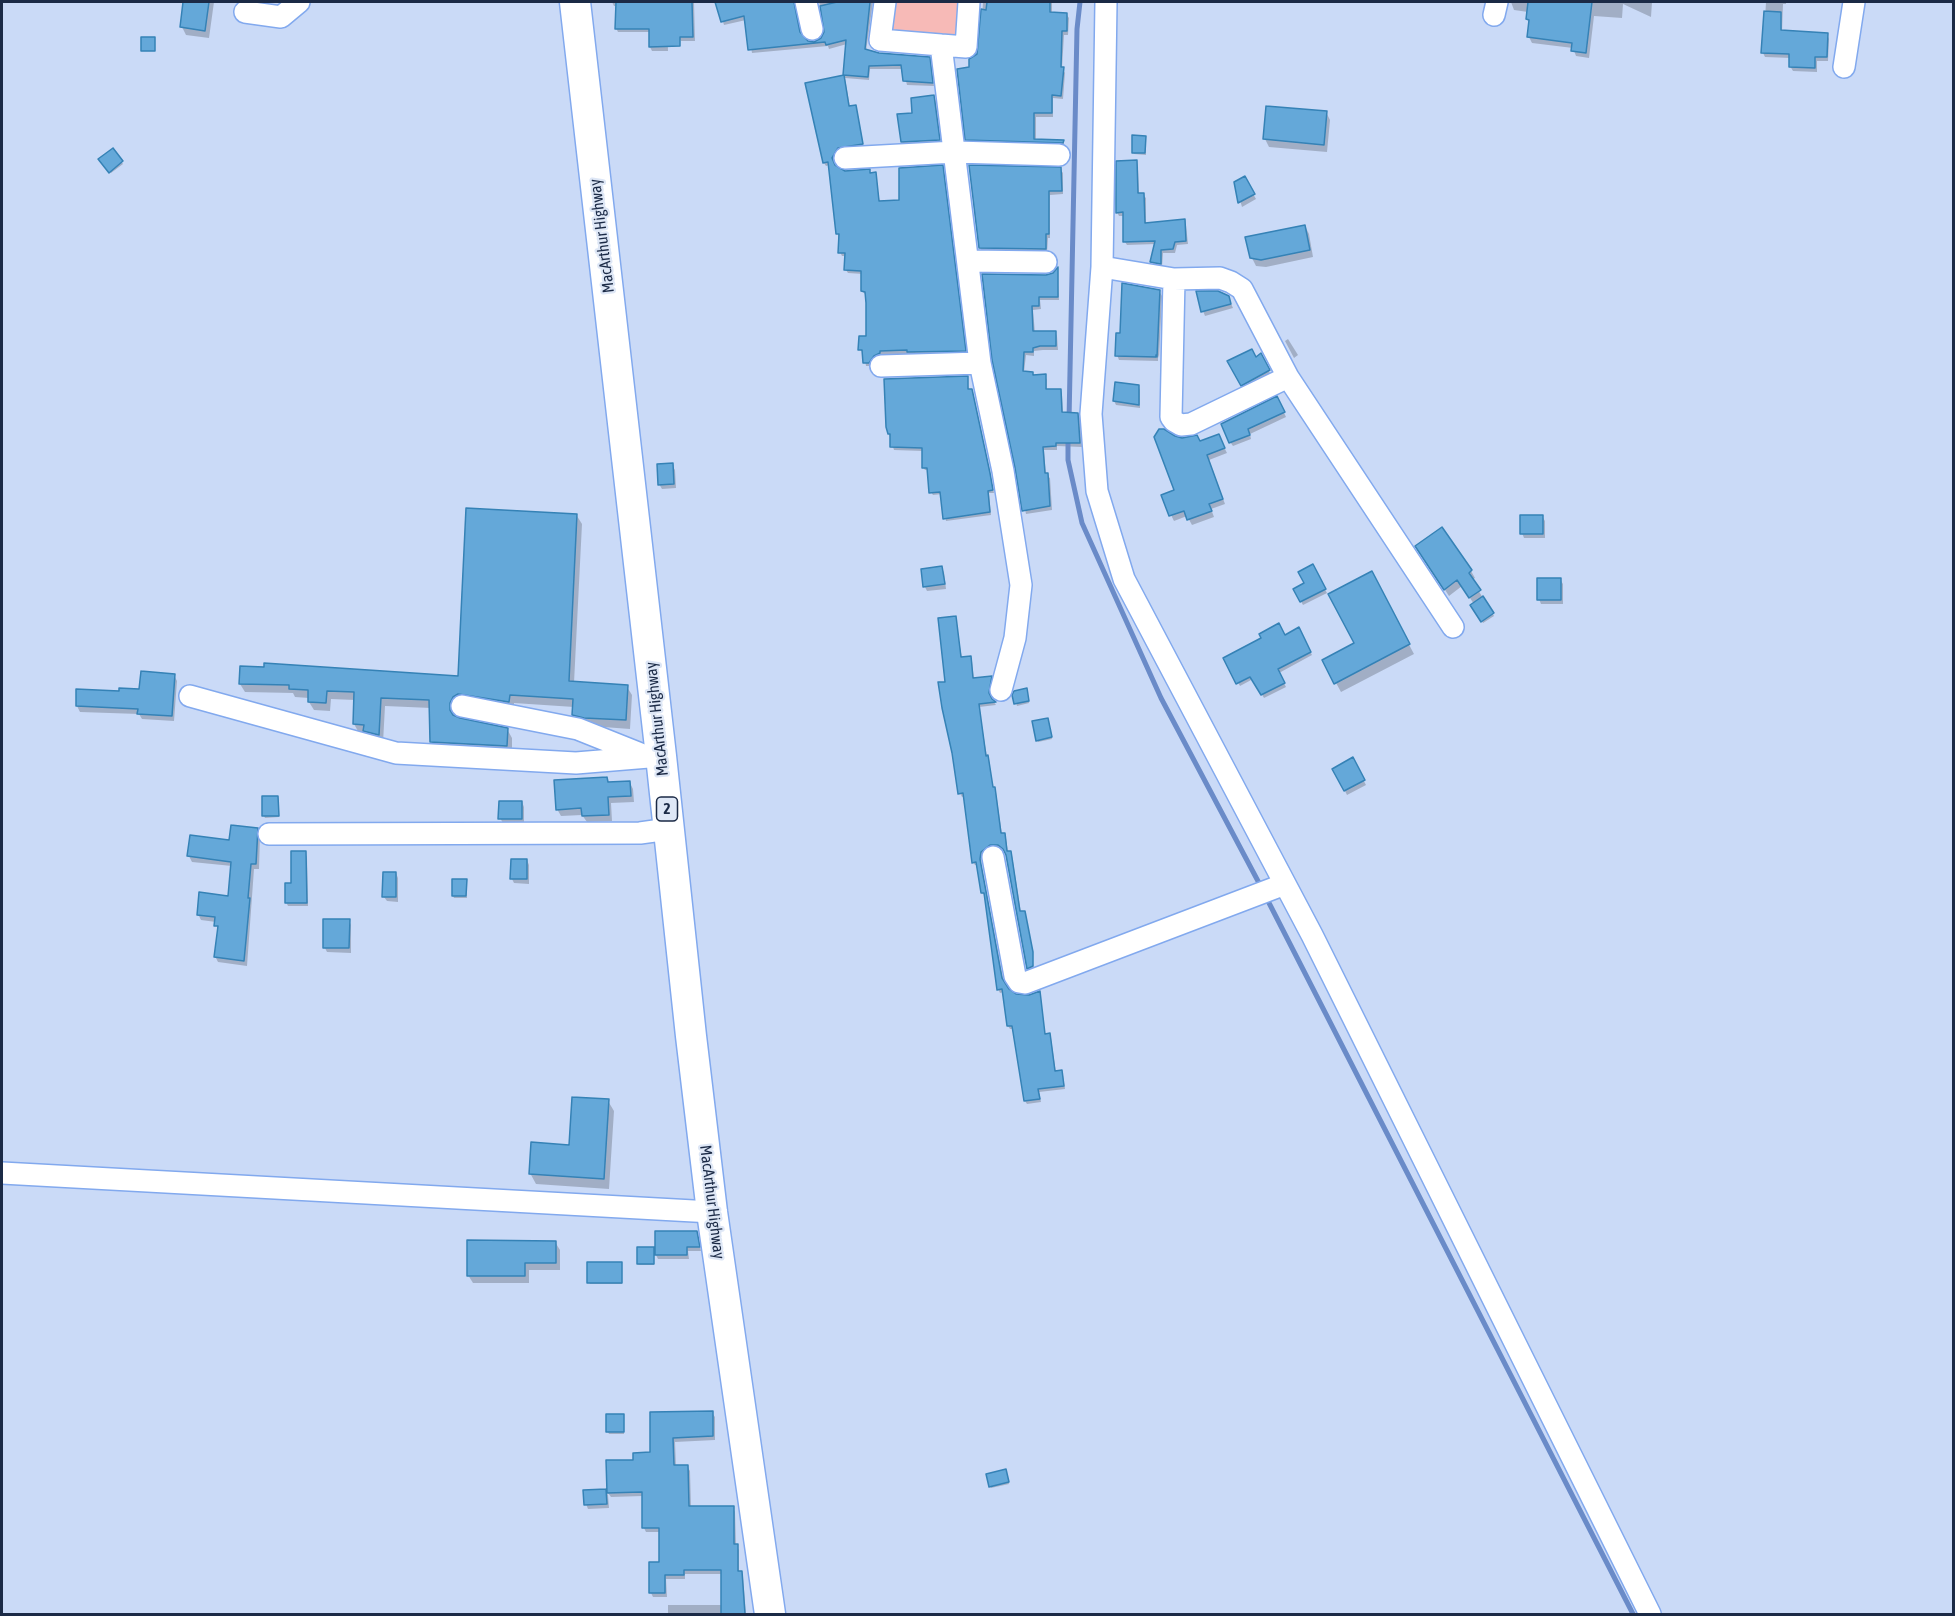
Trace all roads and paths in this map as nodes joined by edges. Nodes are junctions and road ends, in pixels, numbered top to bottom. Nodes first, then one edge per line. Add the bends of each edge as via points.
1 (299, 2) edge
2 (575, 2) edge
3 (806, 2) edge
4 (885, 2) edge
5 (969, 2) edge
6 (1106, 2) edge
7 (1854, 2) edge
8 (245, 12) dead end
9 (812, 29) dead end
10 (940, 45) junction
11 (1844, 67) dead end
12 (955, 152) junction
13 (1059, 155) dead end
14 (845, 158) dead end
15 (968, 261) junction
16 (1046, 262) dead end
17 (1102, 267) junction
18 (1174, 279) junction
19 (980, 363) junction
20 (880, 366) dead end
21 (1288, 377) junction
22 (1453, 627) dead end
23 (1001, 690) dead end
24 (190, 696) dead end
25 (462, 706) dead end
26 (655, 757) junction
27 (669, 829) junction
28 (268, 834) dead end
29 (993, 856) dead end
30 (1285, 884) junction
31 (2, 1173) edge
32 (712, 1212) junction
33 (770, 1614) edge
34 (1650, 1614) edge

1 - 8 street via 281,16
2 - 26 highway, MacArthur Highway / 2
3 - 9 street
4 - 10 street via 880,40
5 - 10 street via 966,47
6 - 17 street
7 - 11 street
10 - 12 street
12 - 13 street
12 - 14 street
12 - 15 street
15 - 16 street
15 - 19 street
17 - 18 street
17 - 30 street via 1091,414 1096,491 1124,579
18 - 21 street via 1220,278 1242,290
18 - 21 street via 1174,421 1191,424
19 - 20 street
19 - 23 street via 1003,471 1021,585 1015,638
21 - 22 street
24 - 26 street via 396,753 576,763
25 - 26 street via 578,729
26 - 27 highway, MacArthur Highway / 2
27 - 28 street via 640,833
27 - 32 highway, MacArthur Highway / 2
29 - 30 street via 1016,976 1025,983
30 - 34 street
31 - 32 street
32 - 33 highway, MacArthur Highway / 2

